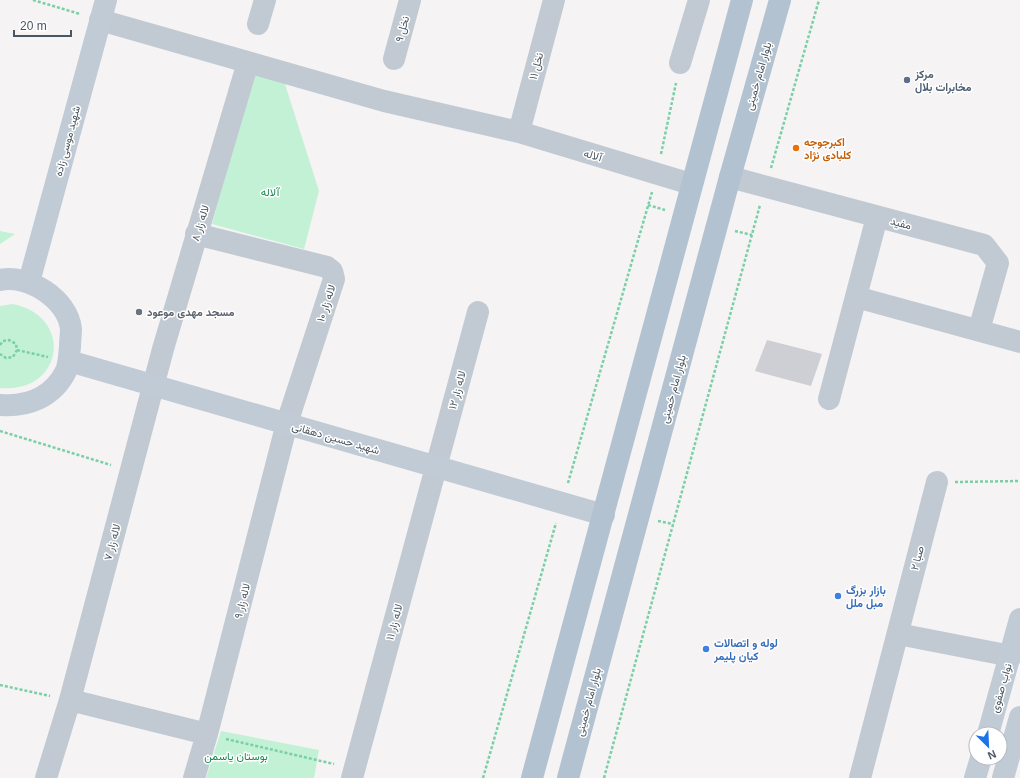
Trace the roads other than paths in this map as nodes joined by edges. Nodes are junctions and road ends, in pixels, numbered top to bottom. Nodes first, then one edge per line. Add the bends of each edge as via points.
1 (265, 0) edge
2 (410, 0) edge
3 (554, 0) edge
4 (699, 0) edge
5 (742, 0) edge
6 (780, 0) edge
7 (103, 10) edge
8 (258, 24) dead end
9 (394, 59) dead end
10 (248, 62) junction
11 (680, 63) road end
12 (519, 132) junction
13 (730, 177) junction
14 (691, 184) junction
15 (877, 217) junction
16 (196, 234) junction
17 (0, 280) edge
18 (29, 282) junction
19 (856, 297) junction
20 (478, 312) dead end
21 (979, 330) junction
22 (1010, 339) edge
23 (69, 361) junction
24 (154, 384) junction
25 (829, 399) dead end
26 (0, 405) edge
27 (287, 423) junction
28 (437, 467) junction
29 (937, 482) road end
30 (604, 515) junction
31 (1020, 619) edge
32 (898, 634) junction
33 (1011, 656) junction
34 (70, 700) junction
35 (1020, 717) edge
36 (990, 726) edge
37 (207, 734) junction
38 (979, 766) edge
39 (353, 773) edge
40 (46, 778) edge
41 (194, 778) edge
42 (532, 778) edge
43 (568, 778) edge
44 (860, 778) edge
45 (975, 778) edge
46 (1003, 778) edge

1 - 8 street
2 - 9 street, نخل ۹
3 - 12 street, نخل ۱۱
4 - 11 street
5 - 14 main road
6 - 13 main road, بلوار امام خمینی
7 - 10 street, آلاله
7 - 18 street, شهید موسی زاده
10 - 12 street, آلاله via 384,101
10 - 16 street, لاله زار ۸
12 - 14 street, آلاله
13 - 15 street, مفید
13 - 43 main road, بلوار امام خمینی
14 - 30 main road
15 - 19 street
15 - 21 street, مفید via 984,245 998,263
16 - 24 street, لاله زار ۸
16 - 27 street, لاله زار ۱۰ via 327,267 332,271 334,279
17 - 18 street
18 - 23 street via 48,292 62,308 71,328
19 - 21 street
19 - 25 street
20 - 28 street, لاله زار ۱۲
21 - 22 street
23 - 24 street, شهید حسین دهقانی
23 - 26 street via 66,370 53,388 37,400 17,406
24 - 27 street, شهید حسین دهقانی
24 - 34 street, لاله زار ۷
27 - 28 street, شهید حسین دهقانی
27 - 37 street, لاله زار ۹
28 - 30 street, شهید حسین دهقانی
28 - 39 street, لاله زار ۱۱
29 - 32 street, صبا ۲
30 - 42 main road
31 - 33 street, نواب صفوی
32 - 33 street
32 - 44 street, صبا ۲
33 - 36 street, نواب صفوی
34 - 37 street
34 - 40 street, لاله زار ۷
35 - 46 street
37 - 41 street, لاله زار ۹
38 - 45 street

